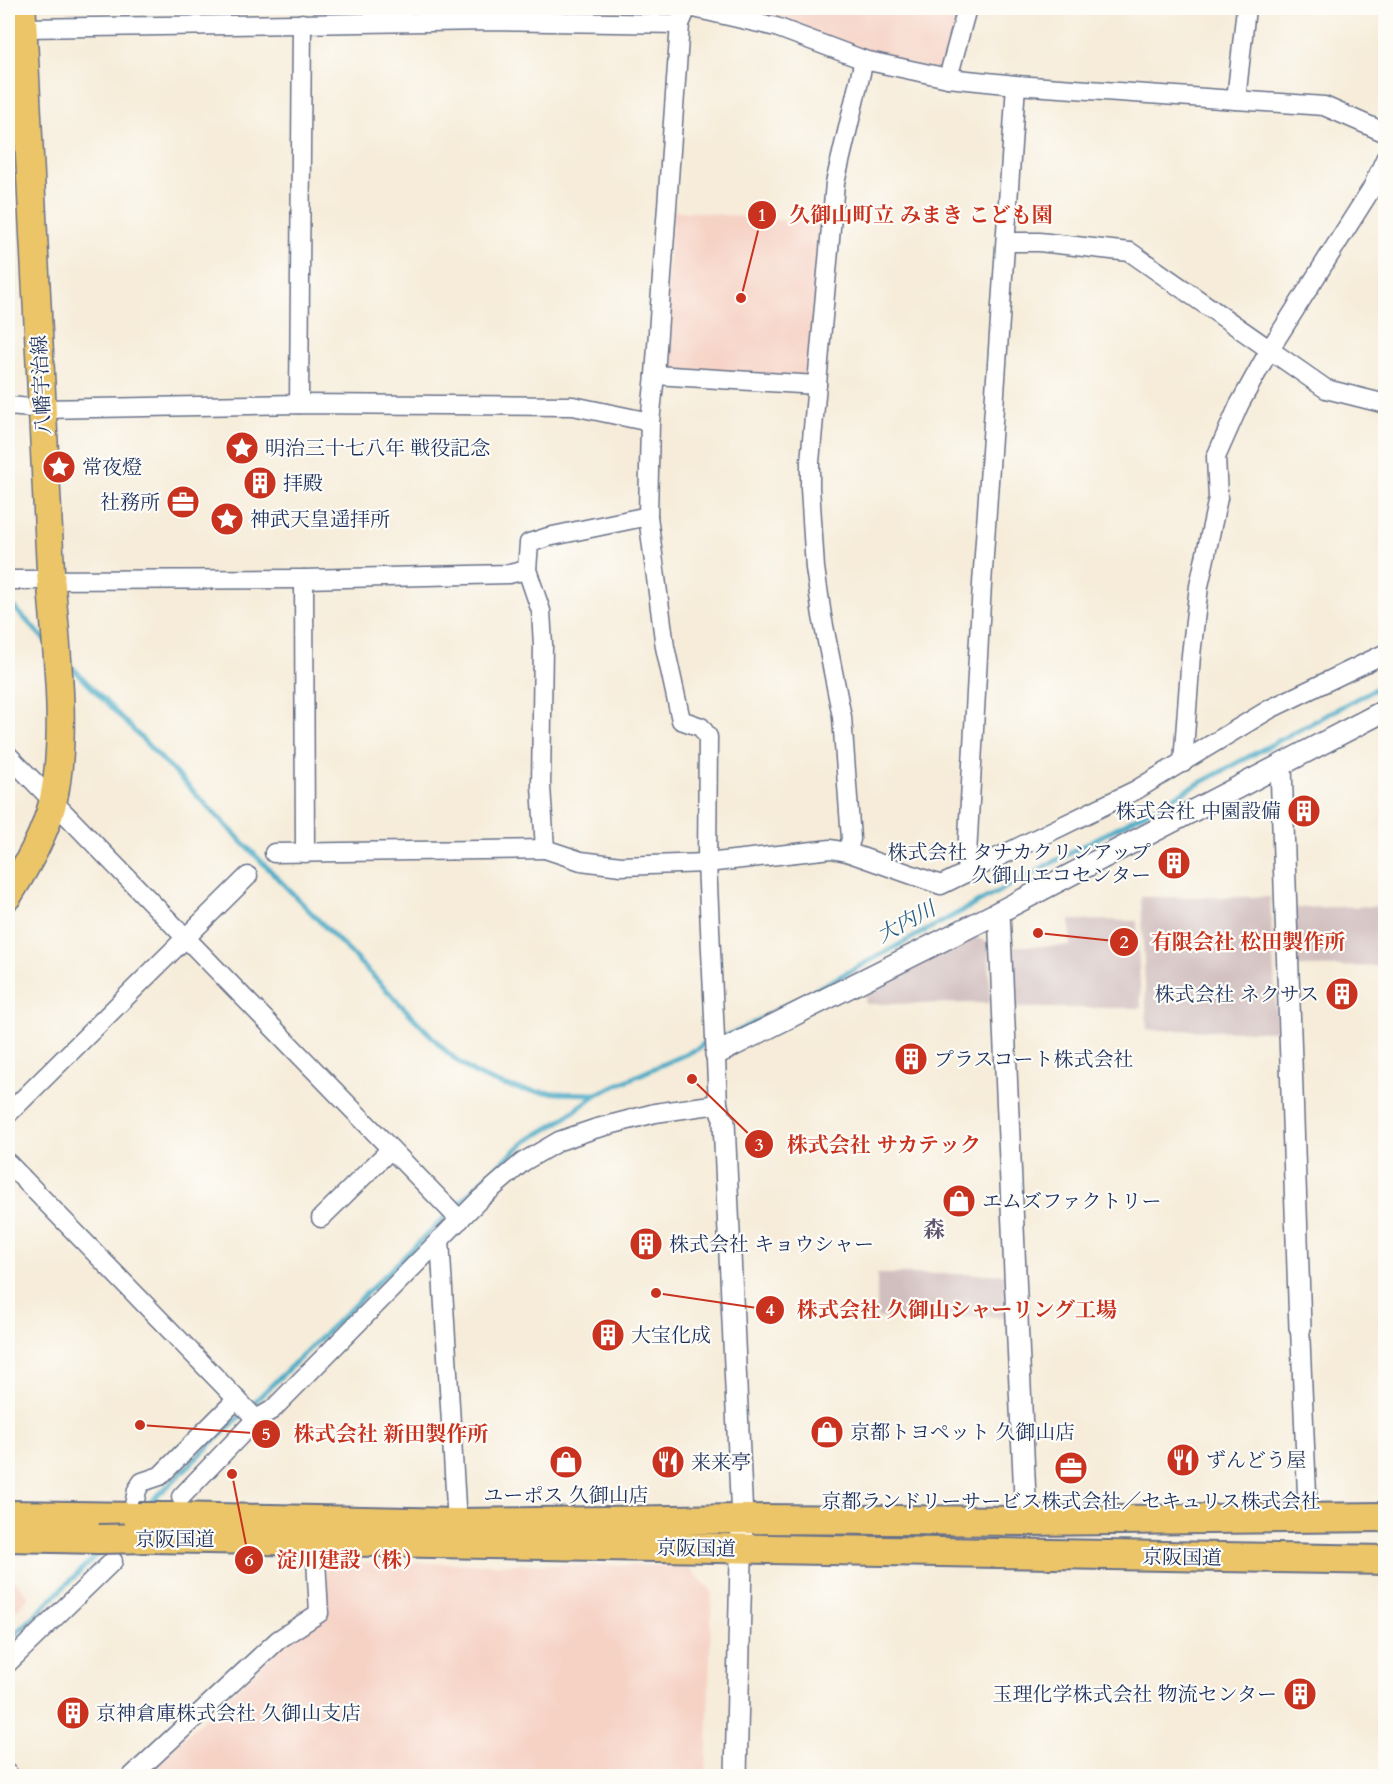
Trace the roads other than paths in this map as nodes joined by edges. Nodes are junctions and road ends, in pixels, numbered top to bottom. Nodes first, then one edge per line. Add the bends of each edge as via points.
1 (694, 8) edge
2 (967, 8) edge
3 (1246, 8) edge
4 (491, 14) edge
5 (684, 16) edge
6 (17, 21) edge
7 (302, 23) junction
8 (864, 60) junction
9 (948, 78) junction
10 (1016, 85) junction
11 (1236, 100) junction
12 (1386, 133) edge
13 (1386, 157) edge
14 (1006, 242) junction
15 (1270, 348) junction
16 (655, 375) junction
17 (817, 385) junction
18 (299, 404) junction
19 (1386, 404) edge
20 (8, 406) edge
21 (43, 409) junction
22 (650, 422) junction
23 (648, 516) junction
24 (527, 570) junction
25 (304, 579) junction
26 (8, 580) edge
27 (51, 580) junction
28 (1386, 653) edge
29 (1386, 710) edge
30 (8, 755) edge
31 (1183, 763) junction
32 (1281, 766) junction
33 (53, 801) junction
34 (545, 849) junction
35 (847, 852) junction
36 (274, 853) dead end
37 (305, 853) junction
38 (707, 862) junction
39 (966, 873) junction
40 (248, 876) dead end
41 (8, 896) edge
42 (999, 912) junction
43 (185, 937) junction
44 (716, 1051) junction
45 (721, 1113) junction
46 (8, 1114) edge
47 (391, 1149) junction
48 (8, 1163) edge
49 (321, 1218) dead end
50 (460, 1220) junction
51 (441, 1239) junction
52 (1300, 1328) joint
53 (237, 1399) junction
54 (256, 1419) junction
55 (176, 1507) junction
56 (8, 1515) edge
57 (1386, 1517) edge
58 (1308, 1518) junction
59 (742, 1519) junction
60 (1026, 1521) junction
61 (458, 1523) junction
62 (140, 1524) junction
63 (8, 1537) edge
64 (315, 1541) junction
65 (741, 1549) junction
66 (106, 1550) junction
67 (1386, 1560) edge
68 (8, 1663) edge
69 (132, 1776) edge
70 (741, 1776) edge

1 - 8 street via 776,27
2 - 9 street
3 - 11 street
4 - 5 street
4 - 7 street
5 - 16 street
6 - 7 street
6 - 21 main road, 八幡宇治線
7 - 18 street
8 - 9 street
8 - 17 street via 835,183
9 - 10 street
10 - 11 street
10 - 14 street
11 - 12 street via 1324,106
13 - 15 street via 1372,188
14 - 15 street via 1130,252
14 - 39 street
15 - 19 street via 1326,389
15 - 31 street via 1216,457 1218,498 1199,586
16 - 17 street
16 - 22 street
17 - 35 street via 810,488 815,568 842,717 851,839
18 - 21 street
18 - 22 street via 573,406
20 - 21 street
21 - 27 main road, 八幡宇治線
22 - 23 street
23 - 24 street via 529,543
23 - 38 street via 665,647 681,720 702,727 708,737
24 - 25 street via 509,574
24 - 34 street via 541,611
25 - 27 street
25 - 37 street
26 - 27 street
27 - 33 main road, 八幡宇治線 via 59,734
28 - 31 street via 1270,709
29 - 32 street
30 - 33 street
31 - 39 street
32 - 42 street
32 - 52 street
33 - 41 main road, 八幡宇治線 via 36,847
33 - 43 street
34 - 37 street
34 - 38 street via 581,861 621,866
35 - 38 street via 831,849
35 - 39 street via 941,885
36 - 37 street
38 - 44 street
40 - 43 street
42 - 44 street
42 - 60 street
43 - 46 street
43 - 47 street
44 - 45 street
45 - 50 street via 655,1113 559,1142 523,1162
45 - 59 street
47 - 49 street
47 - 50 street
48 - 53 street
50 - 51 street
51 - 54 street via 272,1410
51 - 61 street
52 - 58 street
53 - 54 street
53 - 62 street via 160,1476 141,1482 137,1490
54 - 55 street
55 - 61 highway, 京阪国道
55 - 62 highway, 京阪国道, bridge
56 - 62 highway, 京阪国道
57 - 58 highway, 京阪国道
58 - 60 highway, 京阪国道
59 - 60 highway, 京阪国道
59 - 61 highway, 京阪国道
59 - 65 street
62 - 64 highway, 京阪国道
62 - 66 highway, 京阪国道, bridge
63 - 66 highway, 京阪国道
64 - 65 highway, 京阪国道
64 - 69 street via 319,1613 278,1640
65 - 67 highway, 京阪国道
65 - 70 street
66 - 68 street

